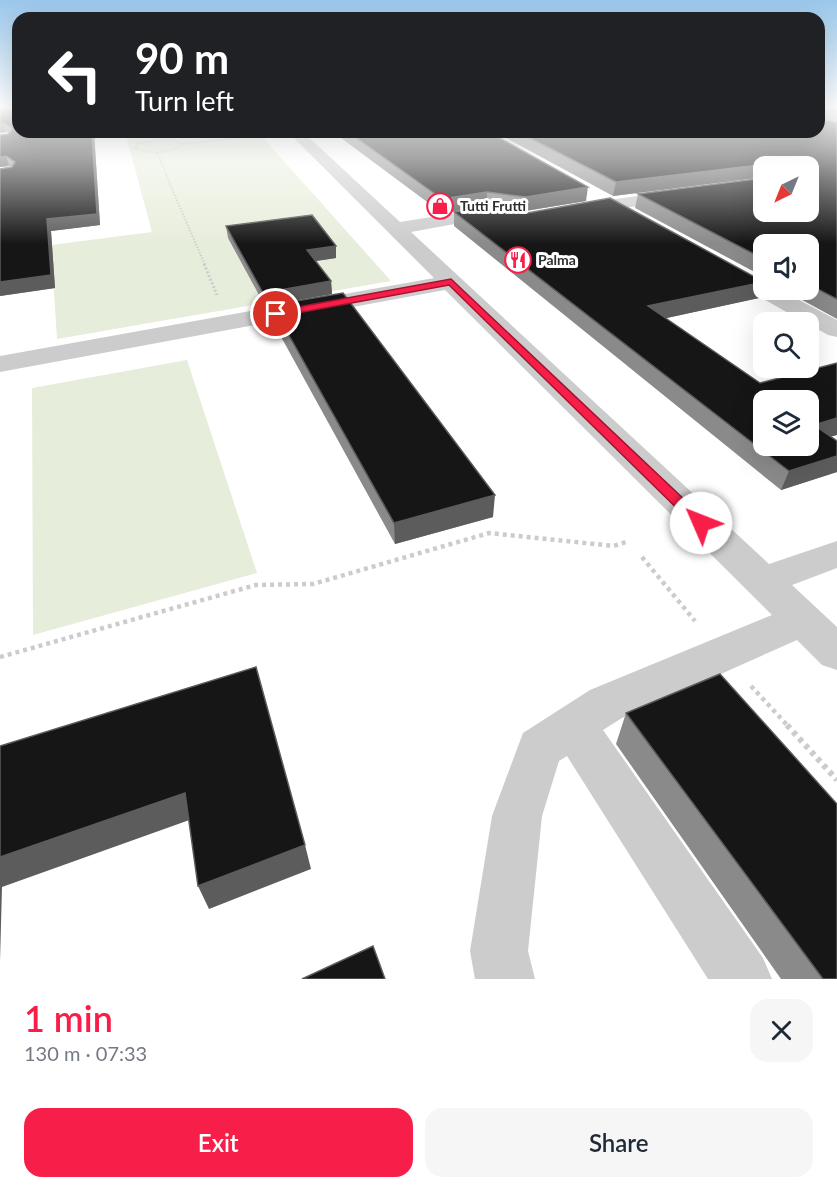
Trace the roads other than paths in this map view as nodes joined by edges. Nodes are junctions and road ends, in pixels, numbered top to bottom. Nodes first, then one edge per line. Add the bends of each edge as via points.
1 (317, 153) edge
2 (753, 184) edge
3 (590, 193) edge
4 (610, 204) junction
5 (557, 213) edge
6 (517, 217) edge
7 (640, 221) edge
8 (395, 228) junction
9 (451, 282) junction
10 (782, 300) edge
11 (837, 330) edge
12 (0, 364) edge
13 (837, 554) edge
14 (761, 582) junction
15 (802, 620) junction
16 (837, 653) edge
17 (574, 726) junction
18 (505, 979) edge
19 (742, 979) edge

1 - 8 street
2 - 4 street
3 - 4 street
4 - 5 street
4 - 7 street
6 - 8 street via 487,213
8 - 9 street
9 - 12 street
9 - 14 street
10 - 11 street
13 - 14 street
14 - 15 street
15 - 16 street
15 - 17 street via 606,704
17 - 18 street via 540,748 517,816 499,951
17 - 19 street

